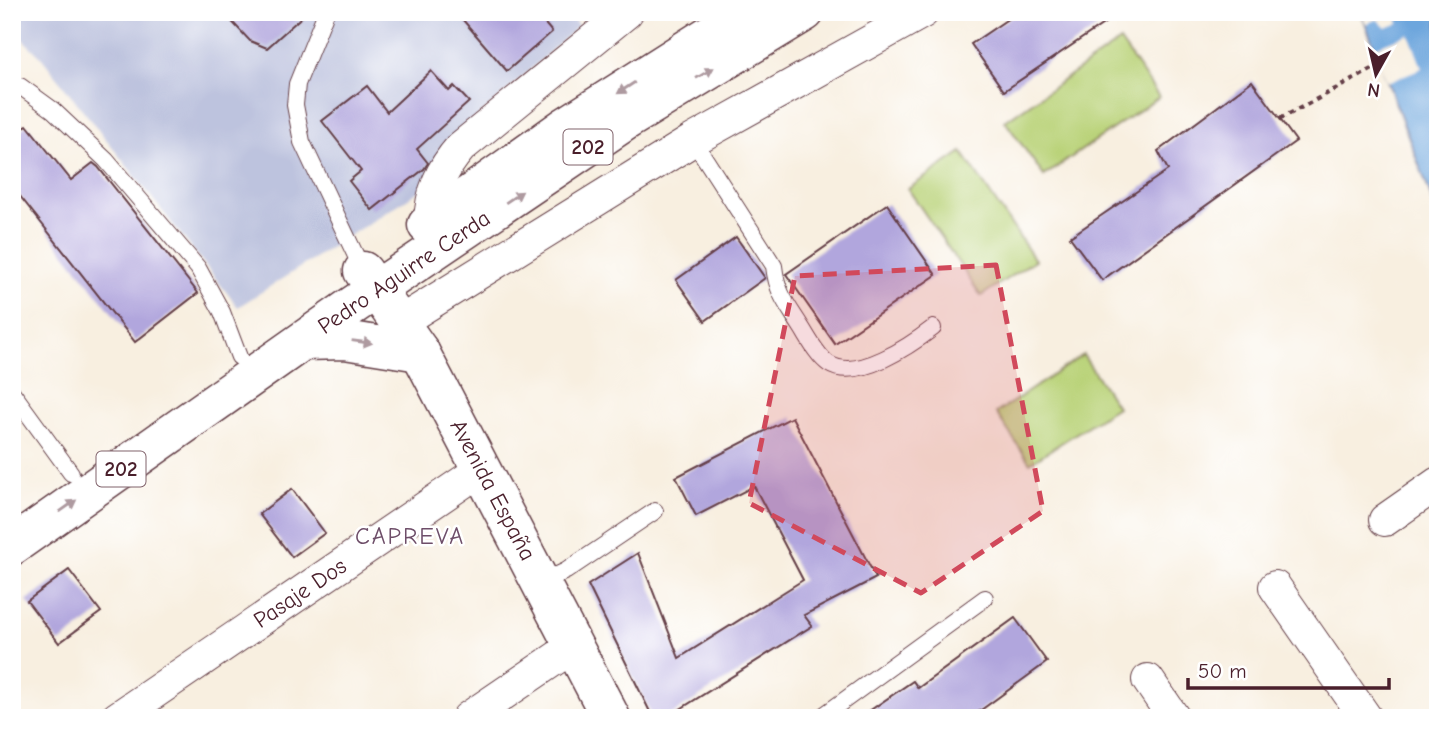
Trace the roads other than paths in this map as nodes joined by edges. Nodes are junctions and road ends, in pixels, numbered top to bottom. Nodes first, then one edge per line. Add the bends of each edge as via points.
1 (326, 12) edge
2 (627, 12) edge
3 (745, 12) edge
4 (805, 12) edge
5 (923, 12) edge
6 (20, 86) dead end
7 (694, 140) junction
8 (430, 223) junction
9 (370, 281) junction
10 (933, 328) dead end
11 (410, 337) junction
12 (304, 341) junction
13 (239, 357) junction
14 (12, 392) edge
15 (482, 469) junction
16 (71, 473) junction
17 (1438, 483) edge
18 (655, 511) dead end
19 (12, 514) edge
20 (1385, 520) dead end
21 (12, 546) edge
22 (542, 582) junction
23 (1275, 587) dead end
24 (985, 598) dead end
25 (574, 646) junction
26 (1147, 680) dead end
27 (117, 718) edge
28 (468, 718) edge
29 (611, 718) edge
30 (820, 718) edge
31 (1174, 718) edge
32 (1366, 718) edge

1 - 9 lane via 297,84 297,124
2 - 8 street, Pedro Aguirre Cerda via 461,147 435,189
3 -> 8 main road, Pedro Aguirre Cerda / 202 via 566,126
9 -> 4 main road, Pedro Aguirre Cerda / 202
5 - 7 street, Pedro Aguirre Cerda
6 - 13 lane via 106,160 198,268
7 - 10 lane via 774,266 776,288 825,362 847,370 876,362
7 - 11 street, Pedro Aguirre Cerda
8 - 9 main road, Pedro Aguirre Cerda / 202
9 - 11 main road, Avenida España
9 - 12 main road, Pedro Aguirre Cerda / 202
9 - 13 main road, Pedro Aguirre Cerda / 202
12 -> 11 main road
11 - 15 main road, Avenida España
21 -> 12 main road, Pedro Aguirre Cerda / 202
13 - 16 main road, Pedro Aguirre Cerda / 202
14 - 16 lane
15 - 22 main road, Avenida España
15 - 27 street, Pasaje Dos
16 - 19 main road, Pedro Aguirre Cerda / 202
17 - 20 street
18 - 22 lane
22 - 25 main road, Avenida España
23 - 32 street
24 - 30 lane
25 - 28 street
25 - 29 main road, Avenida España
26 - 31 street

